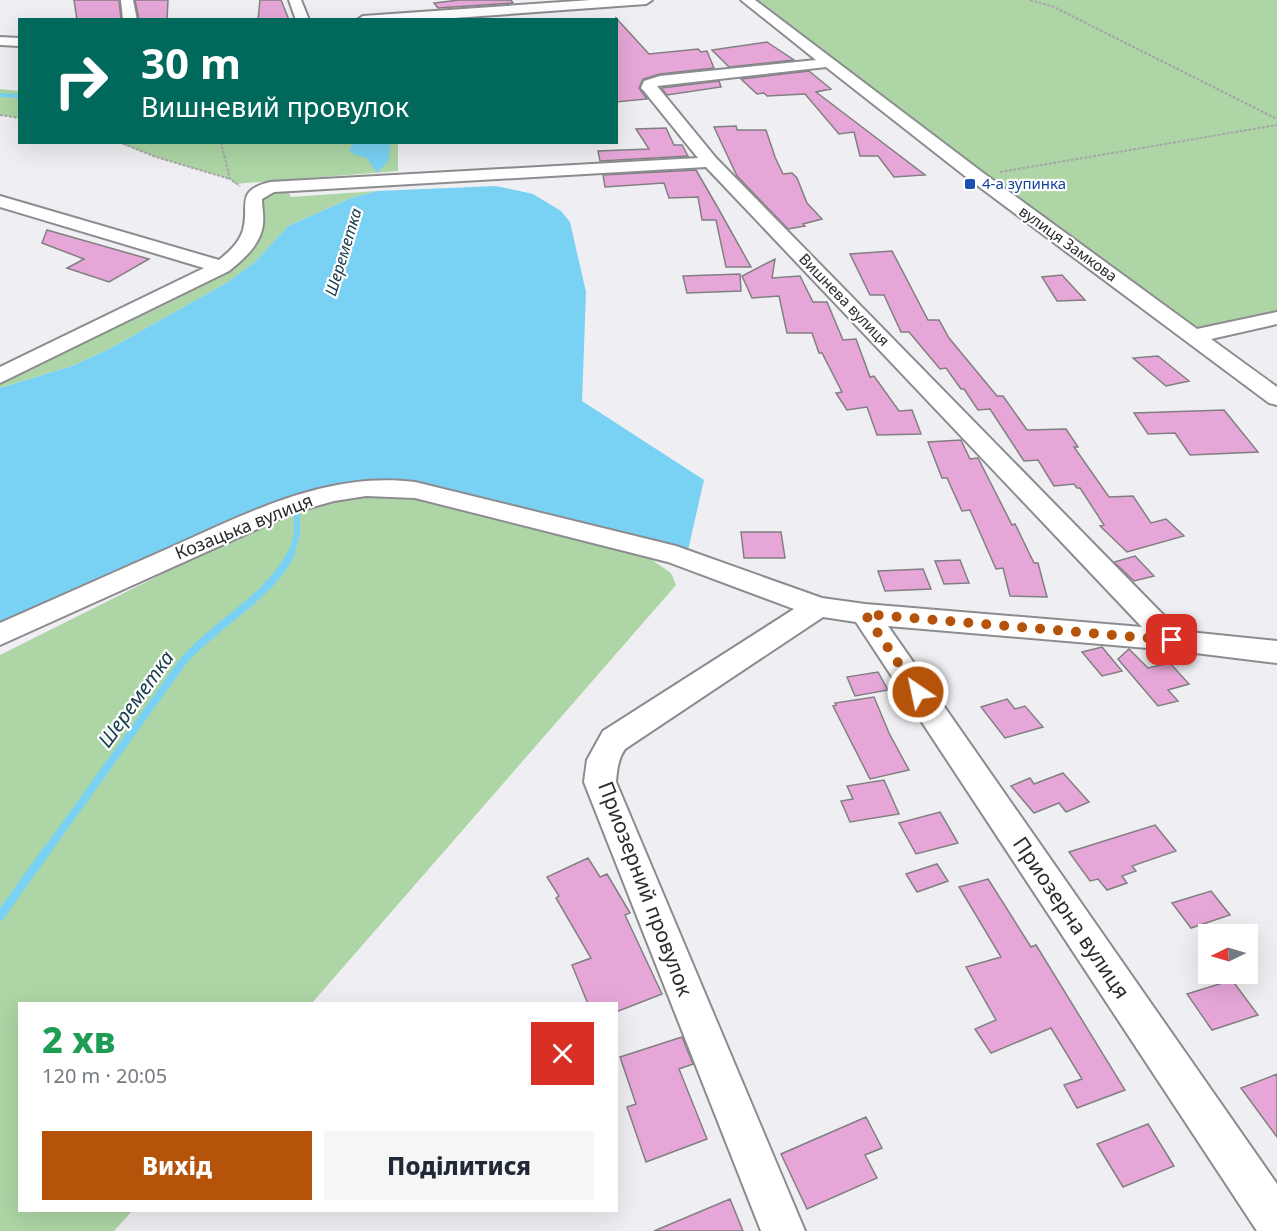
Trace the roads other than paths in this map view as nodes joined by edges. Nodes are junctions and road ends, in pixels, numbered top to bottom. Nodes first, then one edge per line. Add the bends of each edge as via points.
1 (127, 0) edge
2 (295, 0) edge
3 (476, 0) edge
4 (646, 0) edge
5 (747, 0) edge
6 (620, 1) edge
7 (488, 15) edge
8 (130, 18) edge
9 (302, 18) edge
10 (413, 18) edge
11 (0, 42) edge
12 (18, 42) edge
13 (827, 63) junction
14 (710, 162) junction
15 (0, 201) edge
16 (222, 267) junction
17 (1277, 318) edge
18 (1194, 336) junction
19 (0, 376) edge
20 (1277, 398) edge
21 (818, 607) junction
22 (865, 614) junction
23 (0, 634) edge
24 (1172, 640) junction
25 (1277, 652) edge
26 (1277, 1222) edge
27 (783, 1231) edge

1 - 8 street
2 - 9 street
3 - 7 street
4 - 6 street
5 - 13 street, вулиця Замкова
6 - 7 street
7 - 10 street
11 - 12 street
13 - 14 street, Вишнева вулиця via 649,84 648,88
13 - 18 street, вулиця Замкова
14 - 16 street via 282,185 258,192 253,200 251,235 237,255
14 - 24 street, Вишнева вулиця
15 - 16 street
16 - 19 street
17 - 18 street
18 - 20 street, вулиця Замкова
21 - 22 street, Козацька вулиця
21 - 23 street, Козацька вулиця via 676,555 415,490 375,486 286,506
21 - 27 street, Приозерний провулок via 614,740 604,753 600,768 600,782
22 - 24 street, Козацька вулиця
22 - 26 street, Приозерна вулиця
24 - 25 street, Козацька вулиця

